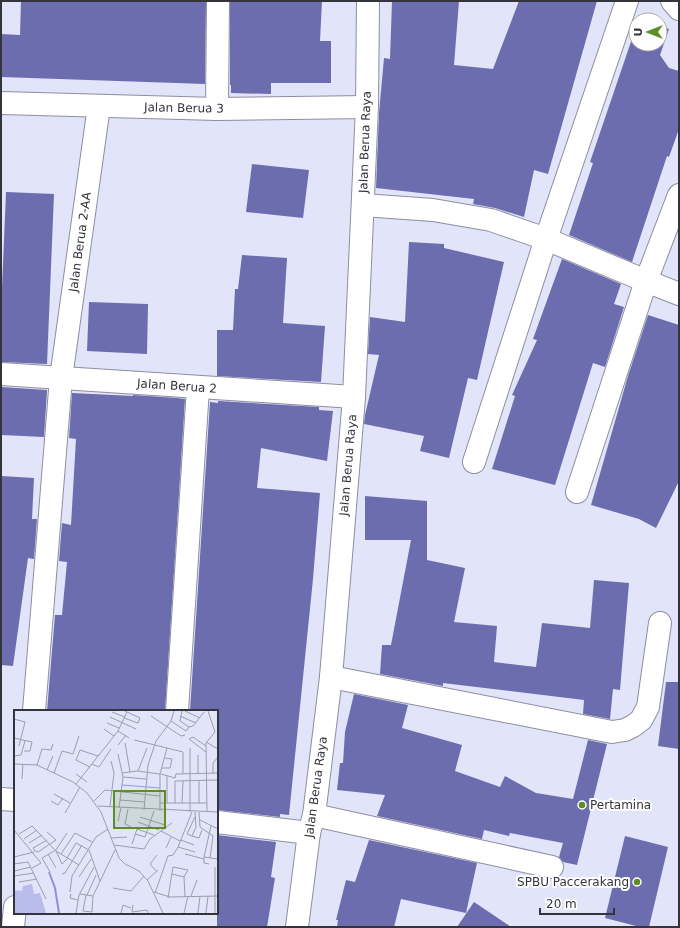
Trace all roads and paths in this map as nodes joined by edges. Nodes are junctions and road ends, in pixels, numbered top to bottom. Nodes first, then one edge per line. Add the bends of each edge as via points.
1 (218, 1) edge
2 (368, 1) edge
3 (627, 1) edge
4 (672, 1) edge
5 (679, 9) edge
6 (1, 103) edge
7 (99, 106) junction
8 (367, 106) junction
9 (217, 109) junction
10 (679, 195) edge
11 (363, 205) junction
12 (546, 239) junction
13 (646, 281) junction
14 (679, 294) edge
15 (1, 374) edge
16 (61, 378) junction
17 (198, 388) junction
18 (354, 397) junction
19 (474, 462) dead end
20 (577, 492) dead end
21 (660, 623) dead end
22 (331, 677) junction
23 (34, 710) edge
24 (177, 710) edge
25 (1, 799) edge
26 (14, 800) edge
27 (218, 822) edge
28 (311, 824) junction
29 (552, 867) dead end
30 (14, 914) edge
31 (13, 927) edge
32 (297, 927) edge

1 - 9 street
2 - 8 street, Jalan Berua Raya
3 - 12 street
4 - 5 street
6 - 7 street, Jalan Berua 3
7 - 9 street, Jalan Berua 3
7 - 16 street, Jalan Berua 2-AA
8 - 9 street, Jalan Berua 3
8 - 11 street, Jalan Berua Raya
10 - 13 street
11 - 12 street via 434,210 491,220
11 - 18 street, Jalan Berua Raya
12 - 13 street
12 - 19 street
13 - 14 street
13 - 20 street
15 - 16 street, Jalan Berua 2
16 - 17 street, Jalan Berua 2
16 - 23 street, Jalan Berua 2-AA
17 - 18 street, Jalan Berua 2
17 - 24 street
18 - 22 street, Jalan Berua Raya
21 - 22 street via 648,707 641,720 625,730 612,732
22 - 28 street, Jalan Berua Raya
25 - 26 street
27 - 28 street
28 - 29 street
28 - 32 street, Jalan Berua Raya
30 - 31 street

